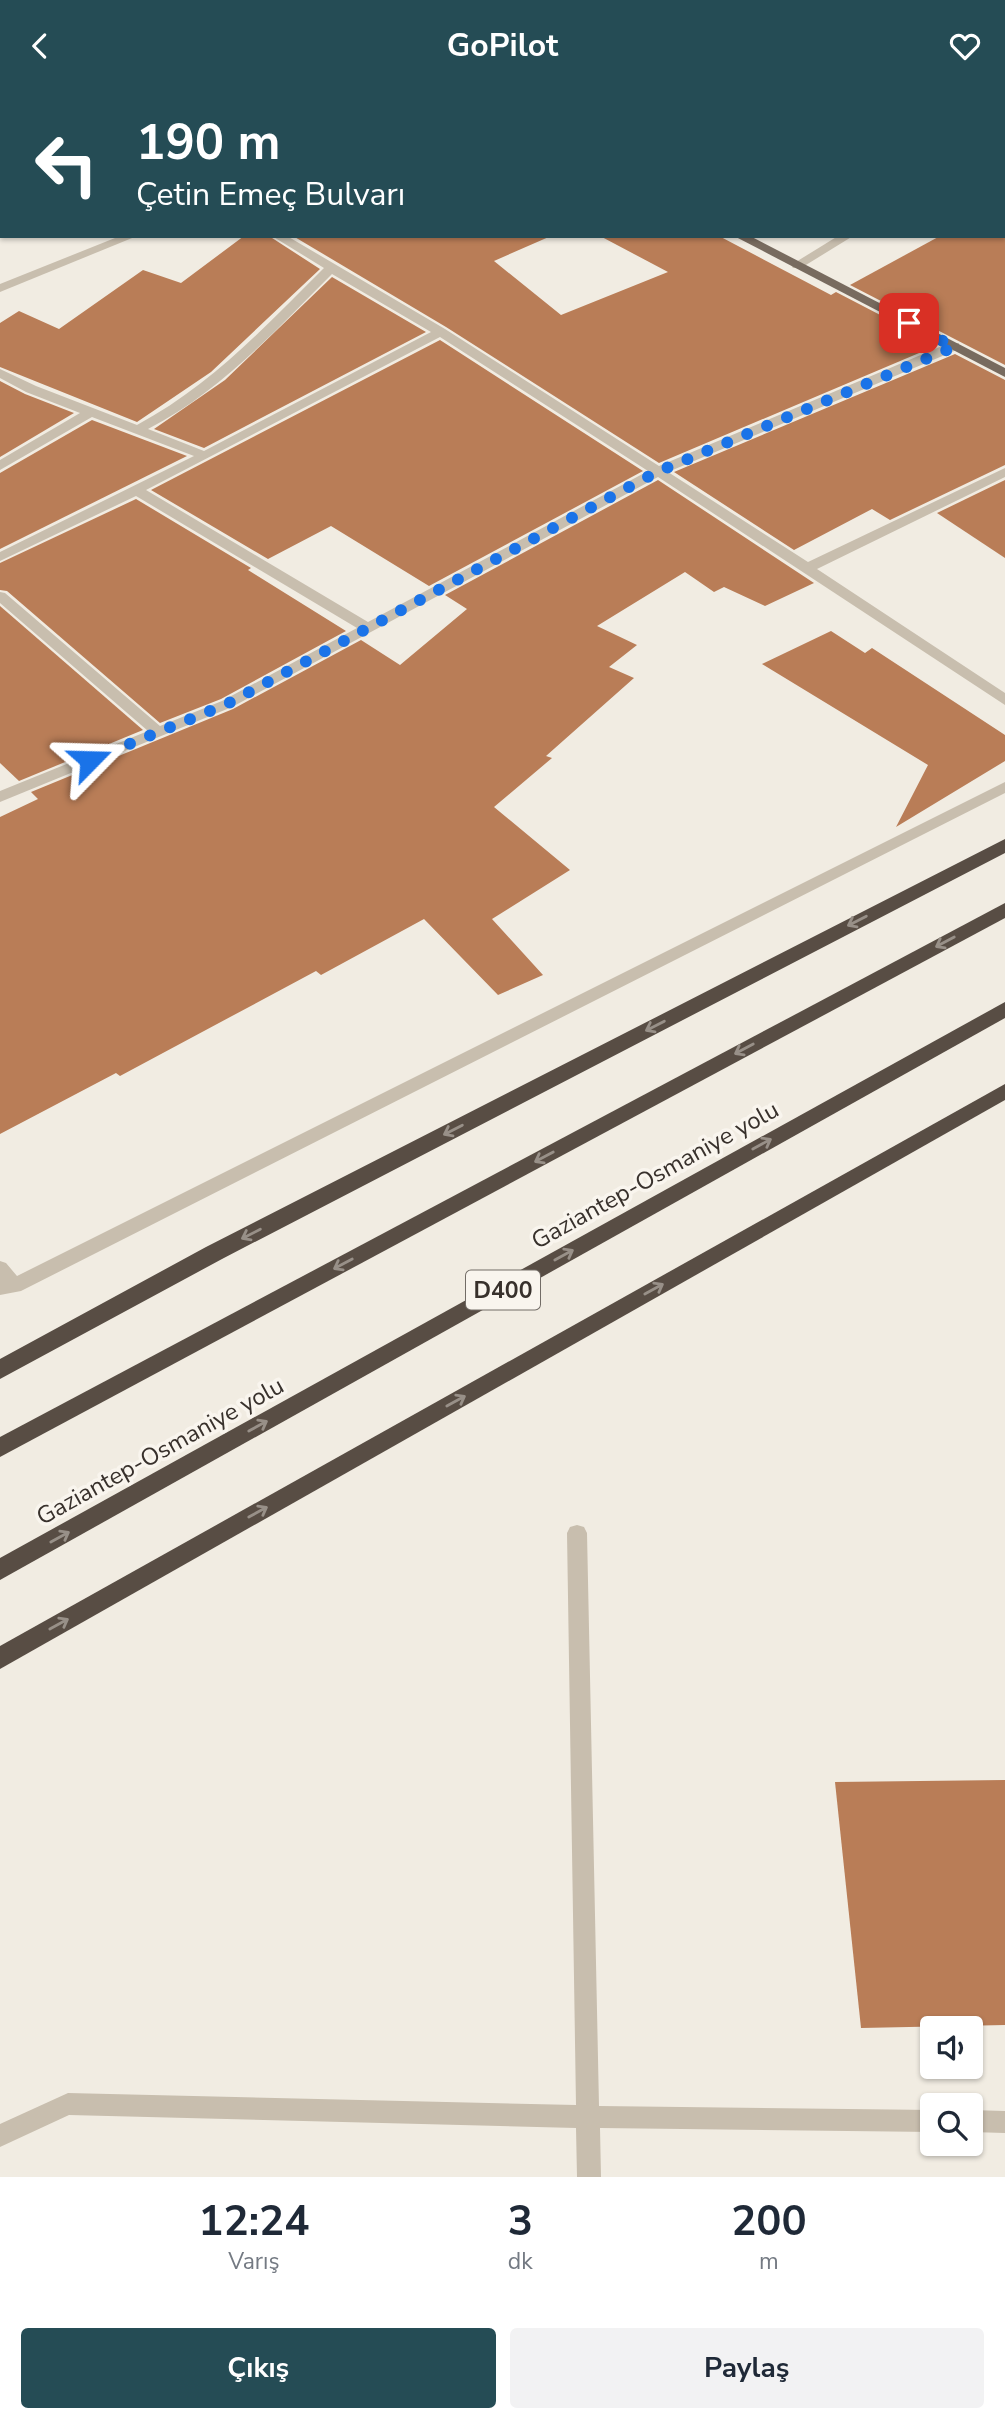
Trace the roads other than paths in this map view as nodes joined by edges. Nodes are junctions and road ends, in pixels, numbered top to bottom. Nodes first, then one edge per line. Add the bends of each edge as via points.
1 (126, 238) edge
2 (281, 238) edge
3 (744, 238) edge
4 (844, 238) edge
5 (797, 265) junction
6 (330, 269) junction
7 (0, 288) edge
8 (440, 332) junction
9 (954, 347) junction
10 (0, 373) edge
11 (1005, 373) edge
12 (89, 413) junction
13 (139, 429) junction
14 (205, 456) junction
15 (0, 466) edge
16 (657, 472) junction
17 (1005, 472) edge
18 (136, 490) junction
19 (0, 557) edge
20 (805, 569) junction
21 (0, 596) edge
22 (368, 628) junction
23 (1005, 700) edge
24 (158, 732) junction
25 (1005, 787) edge
26 (0, 797) edge
27 (1005, 845) edge
28 (1005, 910) edge
29 (1005, 1009) edge
30 (1005, 1091) edge
31 (0, 1268) edge
32 (7, 1287) edge
33 (0, 1370) edge
34 (0, 1448) edge
35 (577, 1533) dead end
36 (0, 1570) edge
37 (0, 1658) edge
38 (589, 2117) junction
39 (920, 2121) edge
40 (983, 2121) edge
41 (1005, 2122) edge
42 (0, 2136) edge
43 (589, 2177) edge

1 - 7 street
2 - 6 street
3 - 5 main road
4 - 5 street
5 - 9 main road
6 - 8 street
6 - 13 street via 204,392
8 - 14 street
8 - 16 street
9 - 11 main road
9 - 16 street
10 - 12 street
12 - 13 street
12 - 15 street
13 - 14 street
14 - 18 street
16 - 20 street
16 - 22 street
17 - 20 street
18 - 19 street
18 - 22 street
20 - 23 street
21 - 24 street
22 - 24 street via 227,704
24 - 26 street
25 - 32 street
27 -> 33 highway via 214,1253
28 -> 34 highway
36 -> 29 highway, Gaziantep-Osmaniye yolu / D400
37 -> 30 highway
31 - 32 street
35 - 38 street
38 - 39 street
38 - 42 street via 68,2104
38 - 43 street
40 - 41 street

